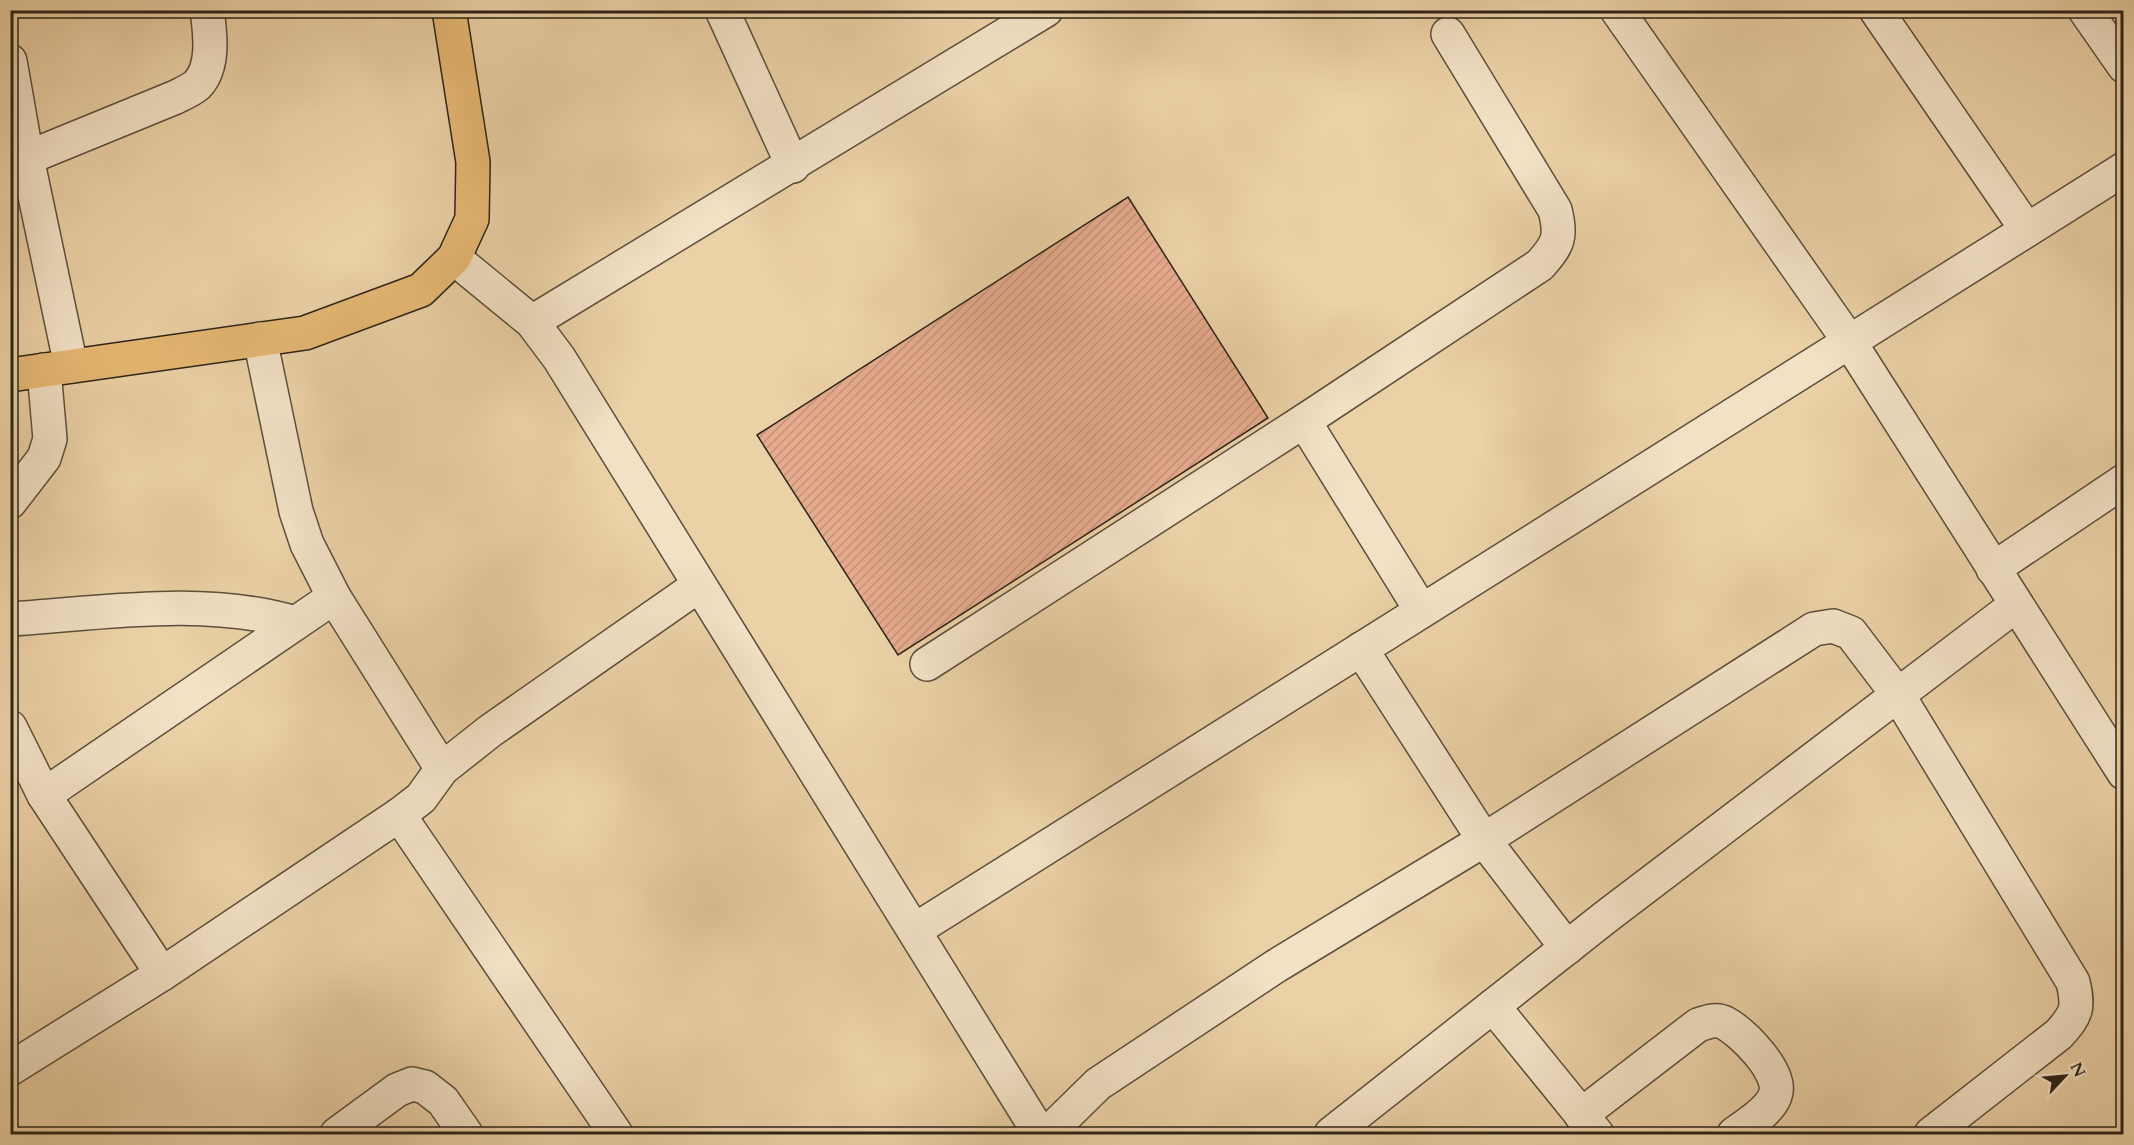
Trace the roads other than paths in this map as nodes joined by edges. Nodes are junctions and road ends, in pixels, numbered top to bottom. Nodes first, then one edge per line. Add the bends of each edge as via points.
1 (207, 10) edge
2 (449, 10) edge
3 (722, 10) edge
4 (1046, 10) edge
5 (1617, 10) edge
6 (1876, 10) edge
7 (2085, 10) edge
8 (1448, 34) dead end
9 (10, 61) edge
10 (2124, 66) edge
11 (27, 158) junction
12 (793, 166) junction
13 (2124, 169) edge
14 (2027, 230) junction
15 (454, 258) junction
16 (532, 322) junction
17 (260, 339) junction
18 (1849, 341) junction
19 (57, 368) junction
20 (10, 375) edge
21 (1304, 422) junction
22 (2124, 481) edge
23 (10, 502) edge
24 (1993, 569) junction
25 (698, 586) junction
26 (334, 597) junction
27 (2016, 605) junction
28 (1421, 610) junction
29 (10, 619) edge
30 (295, 623) junction
31 (1360, 649) junction
32 (927, 664) dead end
33 (1898, 694) junction
34 (10, 727) edge
35 (442, 769) junction
36 (2124, 773) edge
37 (44, 795) junction
38 (399, 815) junction
39 (1484, 840) junction
40 (915, 930) junction
41 (1567, 948) junction
42 (162, 974) junction
43 (1493, 1006) junction
44 (10, 1070) edge
45 (1589, 1125) edge
46 (337, 1134) edge
47 (466, 1134) edge
48 (616, 1134) edge
49 (1040, 1134) edge
50 (1047, 1134) edge
51 (1331, 1134) edge
52 (1734, 1134) edge
53 (1931, 1134) edge

1 - 11 street via 207,65 198,84 176,98
2 - 15 main road via 473,162 472,219
3 - 12 street
4 - 12 street
5 - 18 street
6 - 14 street
7 - 10 street
8 - 21 street via 1554,210 1560,229 1555,249 1540,265
9 - 11 street
11 - 19 street
12 - 16 street
13 - 14 street
14 - 18 street
15 - 16 street
15 - 17 main road via 421,290 305,333
16 - 25 street via 559,358
17 - 19 main road
17 - 26 street via 296,511 307,544
18 - 24 street
18 - 28 street
19 - 20 main road
19 - 23 street via 50,439 44,458
21 - 28 street
21 - 32 street
22 - 24 street
24 - 27 street
25 - 35 street
25 - 40 street
26 - 30 street
26 - 35 street
27 - 33 street
27 - 36 street
28 - 31 street
29 - 30 street via 171,609 263,613
30 - 37 street
31 - 39 street
31 - 40 street
33 - 39 street via 1851,633 1833,626 1814,629
33 - 41 street
33 - 53 street via 2073,982 2077,1001 2074,1017 2059,1034
34 - 37 street
35 - 38 street via 421,798
37 - 42 street
38 - 42 street
38 - 48 street
39 - 41 street
39 - 50 street via 1276,966 1098,1084
40 - 49 street
41 - 43 street
42 - 44 street
43 - 45 street
43 - 51 street
45 - 52 street via 1698,1025 1711,1020 1724,1023 1755,1050 1776,1080 1776,1093 1769,1106
46 - 47 street via 397,1090 412,1084 425,1087 443,1101

